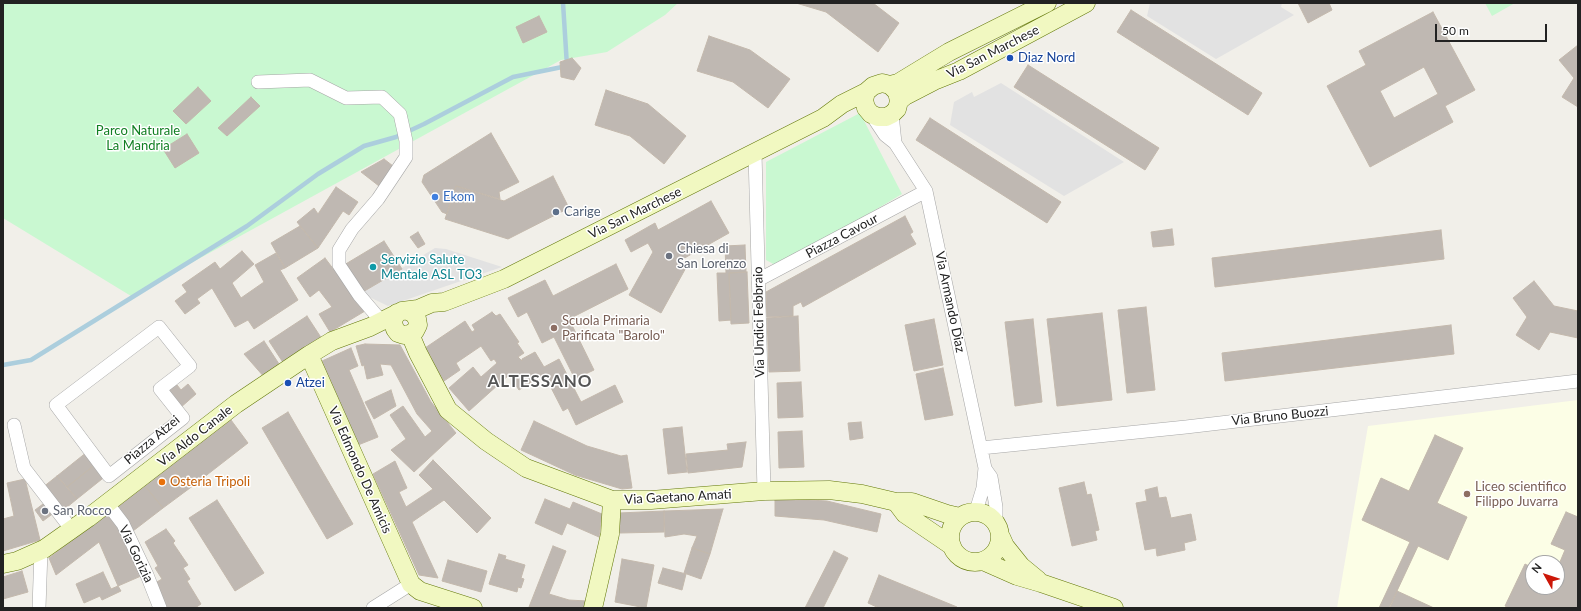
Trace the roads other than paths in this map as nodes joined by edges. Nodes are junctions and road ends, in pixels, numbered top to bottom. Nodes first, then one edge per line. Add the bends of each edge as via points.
1 (1047, 3) edge
2 (1086, 3) edge
3 (258, 82) dead end
4 (890, 85) junction
5 (868, 105) junction
6 (896, 108) junction
7 (896, 143) junction
8 (755, 153) junction
9 (926, 191) junction
10 (758, 280) junction
11 (382, 322) junction
12 (406, 323) junction
13 (356, 333) junction
14 (309, 355) junction
15 (1578, 381) edge
16 (56, 404) joint
17 (14, 425) dead end
18 (981, 448) junction
19 (985, 468) junction
20 (764, 491) junction
21 (612, 500) junction
22 (896, 502) junction
23 (107, 503) junction
24 (968, 514) junction
25 (998, 529) junction
26 (72, 530) junction
27 (952, 546) junction
28 (41, 550) junction
29 (983, 561) junction
30 (3, 564) edge
31 (1041, 583) junction
32 (411, 584) junction
33 (39, 608) edge
34 (160, 608) edge
35 (373, 608) edge
36 (473, 608) edge
37 (593, 608) edge
38 (1114, 608) edge

1 - 4 street, Via San Marchese
2 - 6 street, Via San Marchese via 959,71 905,96
3 - 11 street via 310,80 346,98 382,97 400,114 406,141 406,156 378,199 352,229 339,250 339,265 359,295
4 - 5 street via 882,83 873,86
4 - 6 street via 897,92
5 - 6 street via 878,117 886,117
5 - 7 street, Via Armando Diaz via 885,135
5 - 8 street, Via San Marchese via 823,118
6 - 7 street, Via Armando Diaz
7 - 9 street, Via Armando Diaz
8 - 10 street, Via Undici Febbraio
8 - 12 street, Via San Marchese via 504,279 444,302 437,311 423,320
9 - 10 street, Piazza Cavour
9 - 18 street, Via Armando Diaz
10 - 20 street, Via Undici Febbraio
11 - 12 street, Via Aldo Canale
11 - 13 street, Via Aldo Canale
12 - 13 street, Via Aldo Canale
12 - 21 street, Via Gaetano Amati via 418,353 448,410 486,441 526,468
13 - 14 street, Via Aldo Canale via 332,342
14 - 23 street, Via Aldo Canale via 236,404
14 - 32 street, Via Edmondo De Amicis
15 - 18 street, Via Bruno Buozzi
16 - 16 street, Piazza Atzei via 108,476 183,418 160,389 190,366 159,327
17 - 26 street via 24,468
18 - 19 street, Via Armando Diaz
19 - 24 street, Via Armando Diaz via 983,488
19 - 25 street, Via Armando Diaz via 991,477
20 - 21 street, Via Gaetano Amati via 651,500
20 - 22 street, Via Gaetano Amati via 829,490
21 - 37 street via 610,534
22 - 24 street, Via Gaetano Amati via 912,502 947,514
22 - 27 street via 905,514
23 - 26 street, Via Aldo Canale
23 - 34 street, Via Gorizia via 123,524
24 - 25 street via 990,516
24 - 27 street via 953,526 950,532
25 - 29 street via 999,545 996,552
25 - 31 street via 1005,546 1021,566
26 - 28 street, Via Aldo Canale
27 - 29 street via 961,558 968,561
28 - 30 street, Via Aldo Canale via 17,561
28 - 33 street
29 - 31 street
31 - 38 street
32 - 35 street
32 - 36 street via 420,591

